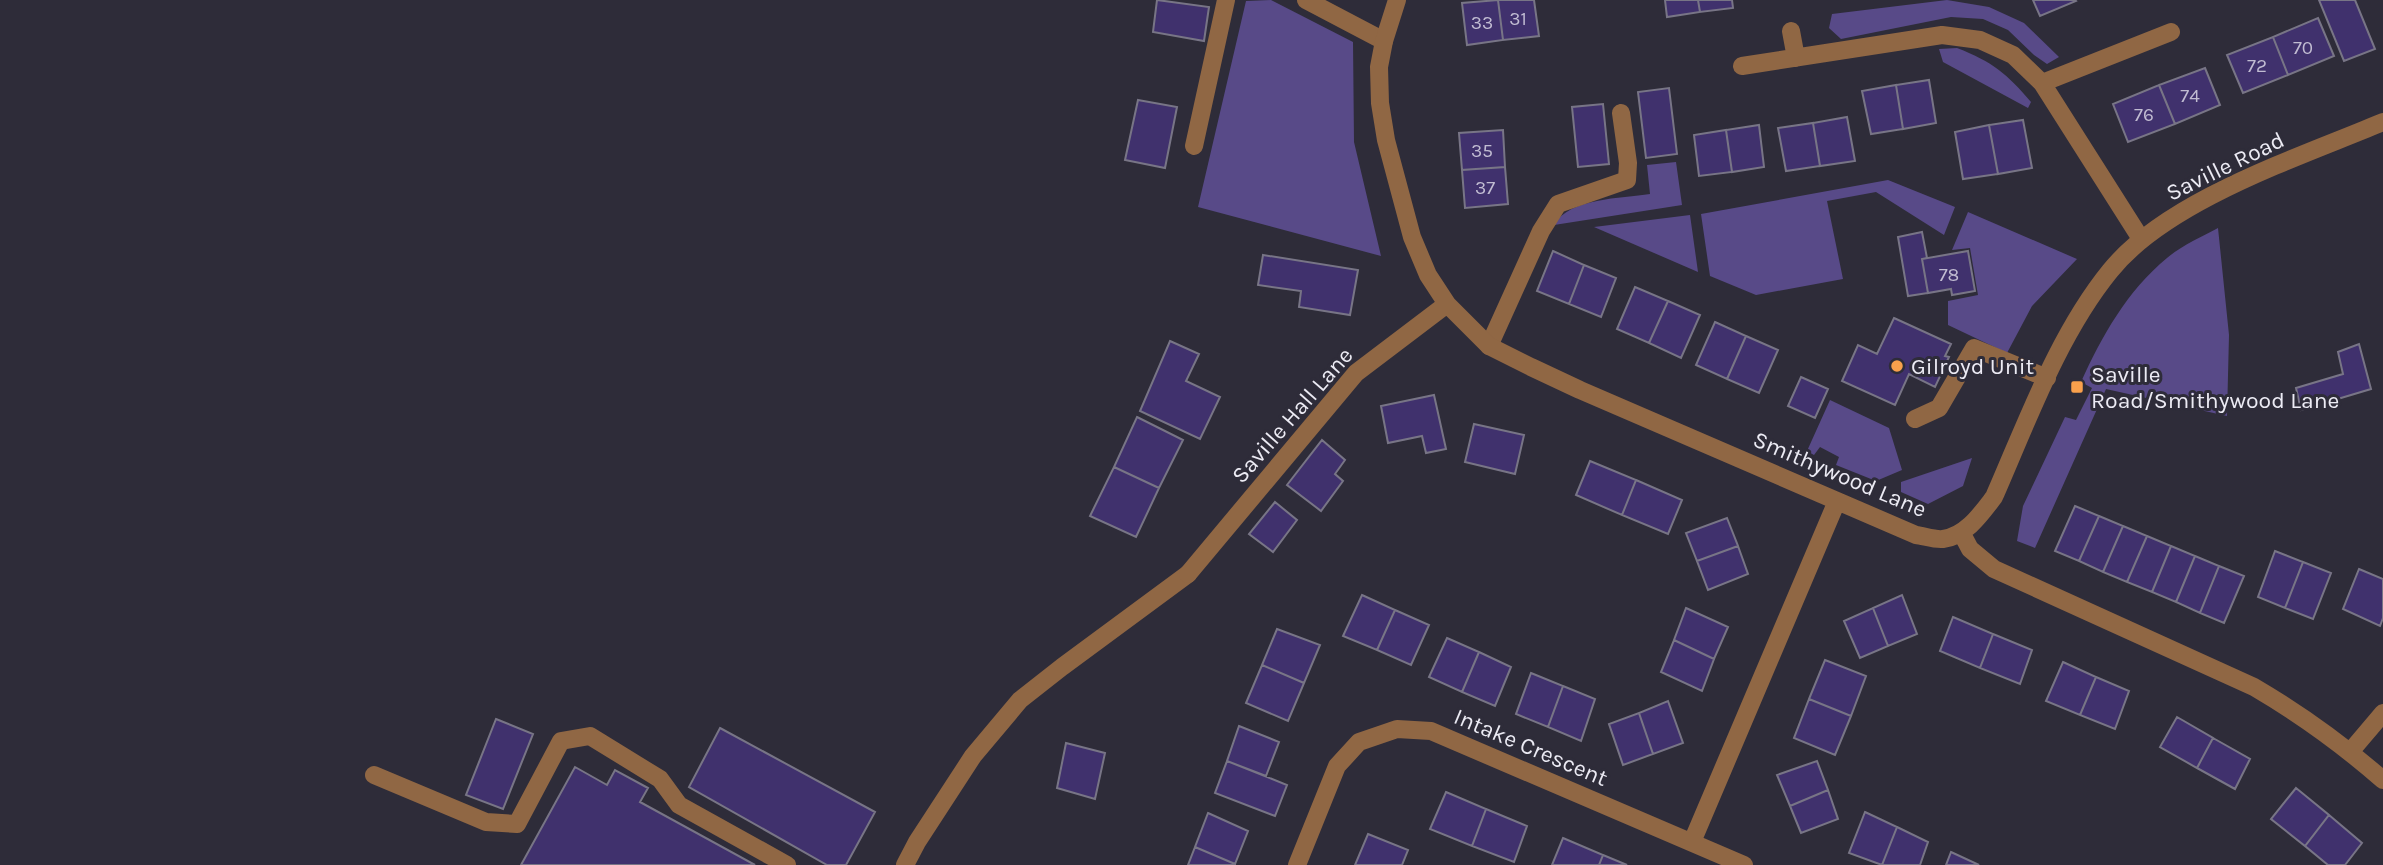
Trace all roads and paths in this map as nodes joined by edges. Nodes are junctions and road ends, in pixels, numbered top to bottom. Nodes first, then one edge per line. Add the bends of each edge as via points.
1 (1226, 0) edge
2 (1306, 0) edge
3 (1397, 0) edge
4 (1791, 31) dead end
5 (2171, 32) dead end
6 (1384, 41) junction
7 (1796, 58) junction
8 (1742, 66) dead end
9 (2042, 83) junction
10 (1621, 113) dead end
11 (2383, 122) edge
12 (1194, 146) dead end
13 (2141, 239) junction
14 (1447, 304) junction
15 (1489, 346) junction
16 (2047, 378) junction
17 (1915, 419) dead end
18 (1838, 501) junction
19 (1961, 532) junction
20 (2383, 713) edge
21 (2350, 752) junction
22 (374, 775) dead end
23 (2383, 780) edge
24 (1692, 842) junction
25 (787, 865) edge
26 (905, 865) edge
27 (1297, 865) edge
28 (1744, 865) edge

1 - 12 street
2 - 6 street
3 - 6 street, Smithywood Lane
4 - 7 street
5 - 9 street
6 - 14 street, Smithywood Lane via 1380,103 1386,140 1412,237
7 - 8 street
7 - 9 street via 1942,35 1980,40 2013,55
9 - 13 street
10 - 15 street via 1627,180 1558,204
11 - 13 street, Saville Road via 2212,195
13 - 16 street, Saville Road via 2104,279
14 - 15 street, Smithywood Lane
14 - 26 street, Saville Hall Lane via 1356,373 1188,574 1020,700 973,756
15 - 18 street, Smithywood Lane
16 - 17 street via 1973,348 1939,408
16 - 19 street, Saville Road via 1994,497
18 - 19 street, Smithywood Lane via 1916,535 1942,540
18 - 24 street
19 - 21 street via 1970,549 1994,569 2254,687
20 - 21 street
21 - 23 street
22 - 25 street via 486,822 517,824 561,741 590,736 660,779 679,805
24 - 27 street, Intake Crescent via 1432,731 1397,729 1359,742 1336,766
24 - 28 street, Intake Crescent

